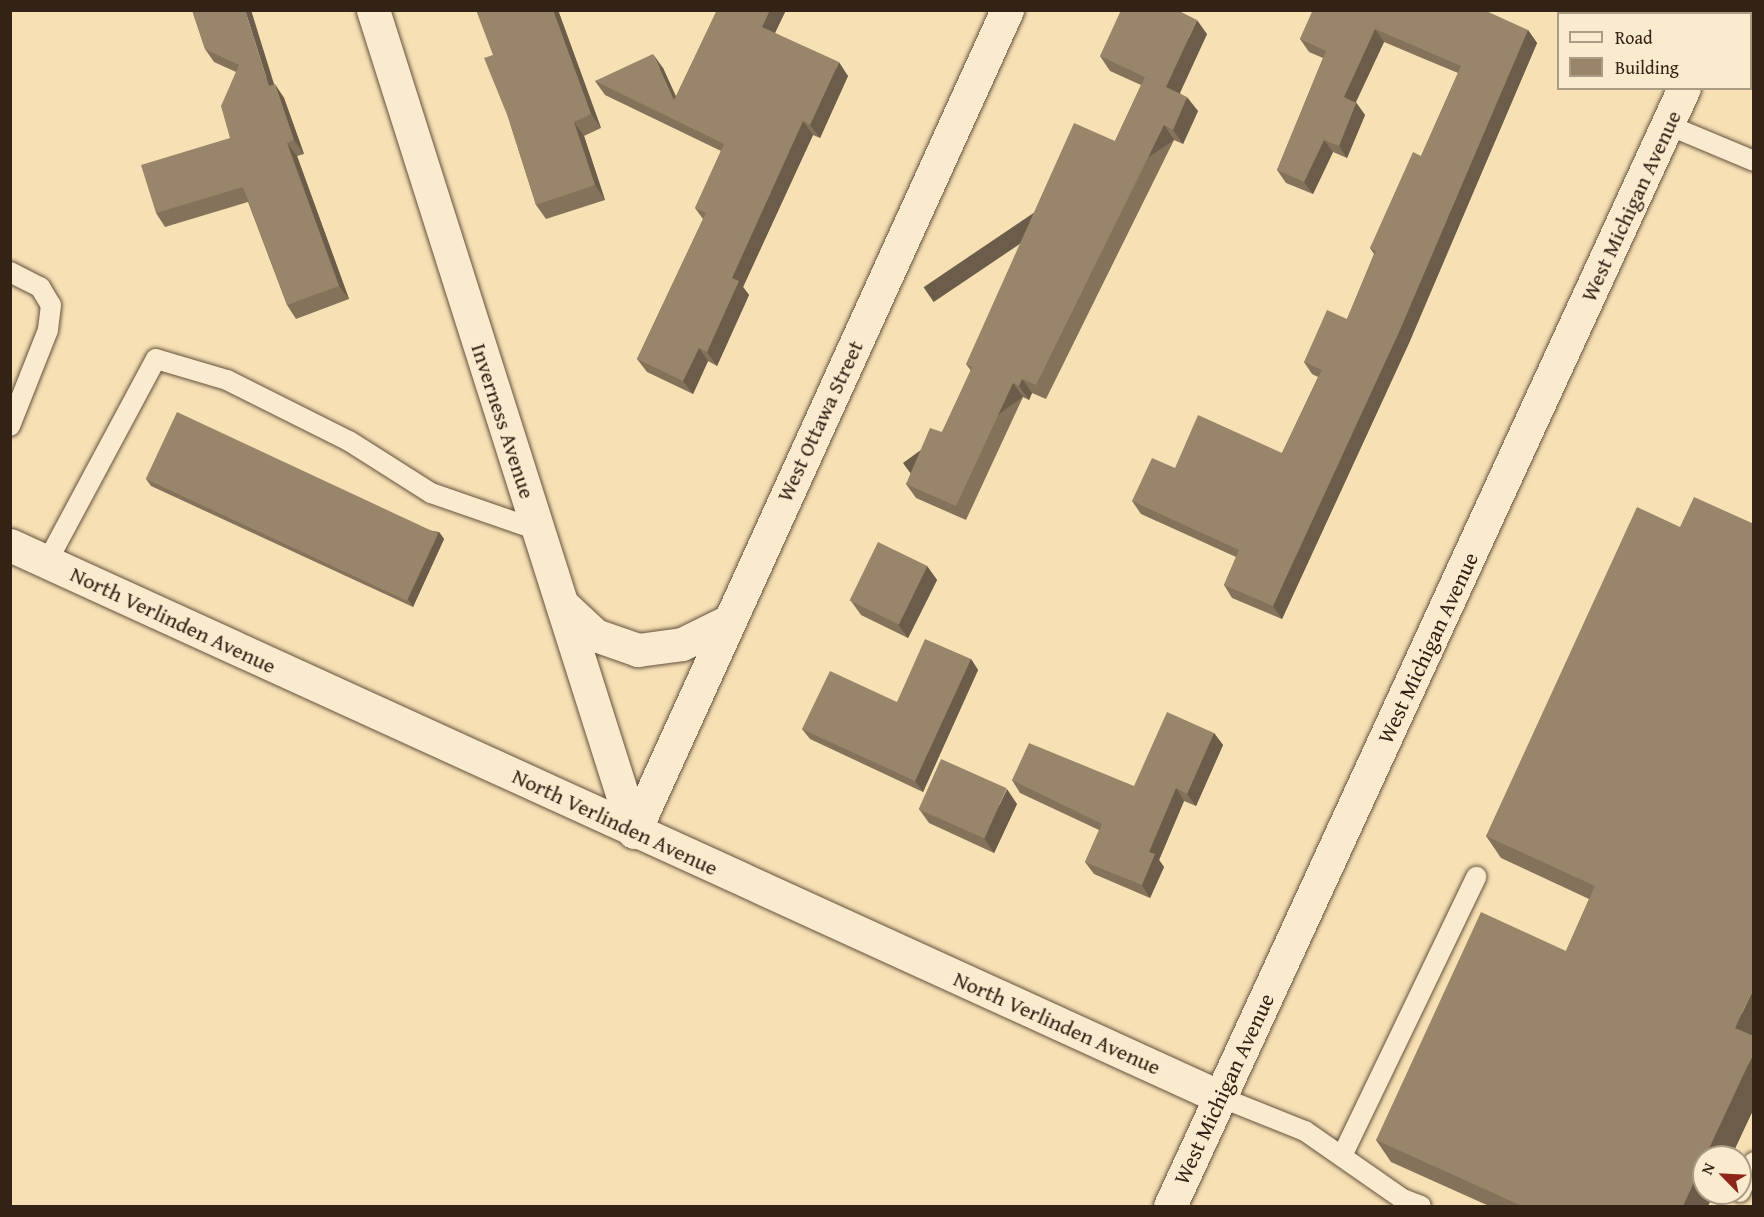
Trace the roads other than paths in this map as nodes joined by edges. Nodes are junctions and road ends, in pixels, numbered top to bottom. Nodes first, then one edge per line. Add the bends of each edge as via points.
1 (373, 10) edge
2 (1007, 10) edge
3 (1683, 90) edge
4 (1668, 125) junction
5 (1754, 161) edge
6 (10, 272) edge
7 (10, 426) edge
8 (538, 530) junction
9 (10, 545) edge
10 (47, 562) junction
11 (561, 603) junction
12 (729, 621) junction
13 (634, 832) junction
14 (1476, 877) dead end
15 (1220, 1097) junction
16 (1342, 1156) junction
17 (1170, 1206) edge
18 (1421, 1206) edge

1 - 8 street, Inverness Avenue
2 - 12 street, West Ottawa Street
3 - 4 street, West Michigan Avenue
4 - 5 lane
4 - 15 street, West Michigan Avenue
6 - 7 lane via 40,287 51,305 48,330
8 - 10 lane via 431,493 349,441 227,380 156,359
8 - 11 street, Inverness Avenue
9 - 10 street, North Verlinden Avenue
10 - 13 street, North Verlinden Avenue
11 - 12 street via 595,635 638,650 682,644
11 - 13 street, Inverness Avenue
12 - 13 street, West Ottawa Street
13 - 15 street, North Verlinden Avenue
14 - 16 lane
15 - 16 lane via 1305,1131
15 - 17 street, West Michigan Avenue
16 - 18 lane

